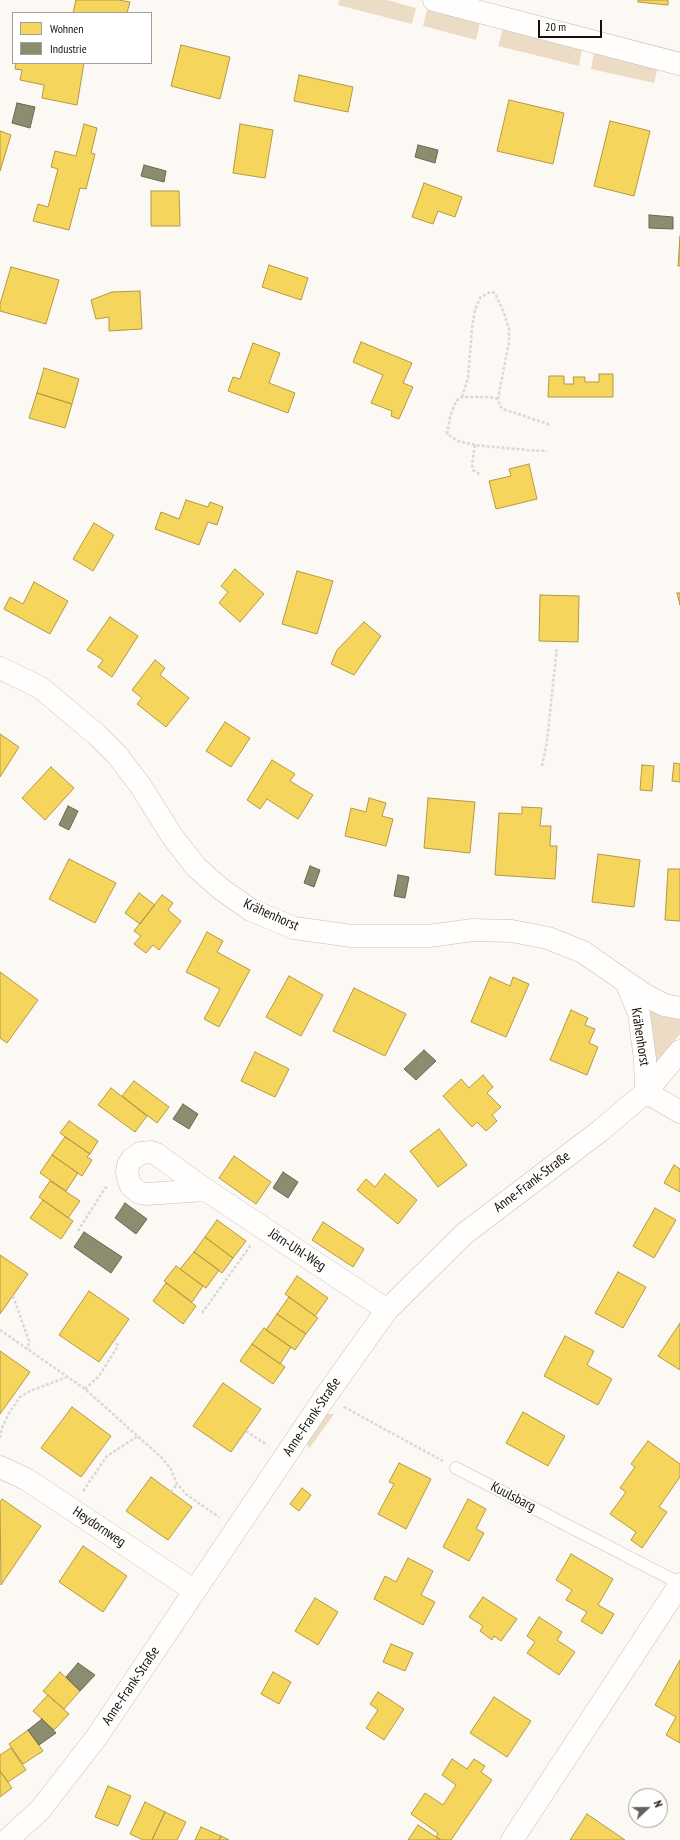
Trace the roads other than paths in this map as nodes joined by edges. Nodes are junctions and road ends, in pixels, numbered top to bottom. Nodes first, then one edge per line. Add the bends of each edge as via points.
1 (434, 0) edge
2 (680, 64) edge
3 (0, 668) edge
4 (628, 984) junction
5 (680, 1008) edge
6 (680, 1051) edge
7 (646, 1092) junction
8 (680, 1112) edge
9 (206, 1190) junction
10 (387, 1310) junction
11 (0, 1467) edge
12 (456, 1468) road end
13 (680, 1583) edge
14 (195, 1592) junction
15 (17, 1837) edge
16 (512, 1840) edge

1 - 2 street
3 - 4 street, Krähenhorst via 41,688 97,735 117,755 140,785 172,836 196,867 251,910 294,928 352,936 429,936 473,930 512,931 541,936 583,952
4 - 5 street, Krähenhorst via 664,1005
4 - 7 street, Krähenhorst via 639,1014
6 - 7 street, Anne-Frank-Straße
7 - 8 street
7 - 10 street, Anne-Frank-Straße via 600,1131 464,1234
9 - 9 street, Jörn-Uhl-Weg via 151,1152 140,1153 128,1165 129,1181 136,1190 146,1194
9 - 10 street, Jörn-Uhl-Weg
10 - 14 street, Anne-Frank-Straße via 324,1397
11 - 14 street, Heydornweg via 26,1479
12 - 13 lane, Kuulsbarg
13 - 16 street, Kuulsbarg
14 - 15 street, Anne-Frank-Straße via 96,1738

